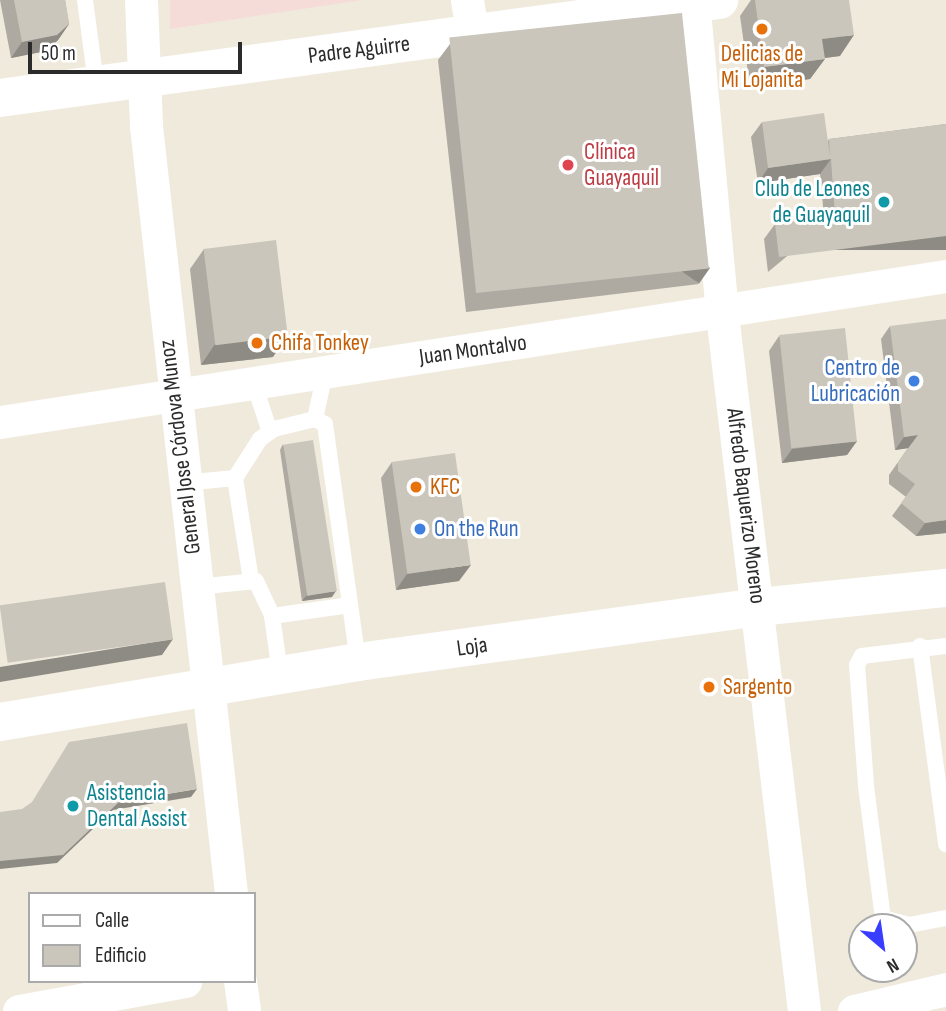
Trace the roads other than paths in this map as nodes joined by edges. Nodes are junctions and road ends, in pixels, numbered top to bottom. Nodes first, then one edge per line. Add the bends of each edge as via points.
1 (85, 0) edge
2 (141, 0) edge
3 (702, 2) edge
4 (470, 18) edge
5 (142, 79) junction
6 (96, 83) junction
7 (0, 98) edge
8 (946, 276) edge
9 (722, 314) junction
10 (325, 373) junction
11 (254, 384) junction
12 (173, 396) junction
13 (315, 419) junction
14 (0, 422) edge
15 (274, 429) junction
16 (235, 478) junction
17 (183, 482) junction
18 (251, 580) junction
19 (197, 587) junction
20 (946, 588) edge
21 (350, 605) junction
22 (758, 607) junction
23 (272, 616) junction
24 (920, 646) junction
25 (946, 646) edge
26 (358, 662) junction
27 (280, 673) junction
28 (207, 684) junction
29 (0, 722) edge
30 (946, 844) edge
31 (230, 892) edge
32 (946, 918) edge
33 (174, 983) edge
34 (240, 983) edge
35 (946, 989) edge
36 (19, 1011) edge
37 (244, 1011) edge
38 (804, 1011) edge
39 (854, 1011) edge

1 - 6 lane
2 - 5 street, General Jose Córdova Munoz
3 - 4 main road, Padre Aguirre
3 - 9 street, Alfredo Baquerizo Moreno
4 - 5 main road, Padre Aguirre
5 - 6 main road, Padre Aguirre
5 - 12 street, General Jose Córdova Munoz
6 - 7 main road, Padre Aguirre
8 - 9 street, Juan Montalvo
9 - 10 street, Juan Montalvo
9 - 22 street, Alfredo Baquerizo Moreno
10 - 11 street, Juan Montalvo
10 - 13 lane
11 - 12 street, Juan Montalvo
11 - 15 lane via 264,422
12 - 14 street, Juan Montalvo
12 - 17 street, General Jose Córdova Munoz
13 - 15 lane
13 - 21 lane via 325,424 328,436
15 - 16 lane via 260,439
16 - 17 lane
16 - 18 lane
17 - 19 street, General Jose Córdova Munoz
18 - 19 lane
18 - 23 lane via 258,583
19 - 28 street, General Jose Córdova Munoz
20 - 22 main road, Loja
21 - 23 lane
21 - 26 lane
22 - 26 main road, Loja
22 - 38 street, Alfredo Baquerizo Moreno
23 - 27 lane
24 - 25 lane
24 - 30 lane
24 - 32 lane via 858,660 866,786 883,918 909,925
26 - 27 main road, Loja
27 - 28 main road, Loja
28 - 29 main road, Loja
28 - 31 street, General Jose Córdova Munoz
33 - 36 street
34 - 37 street
35 - 39 street

